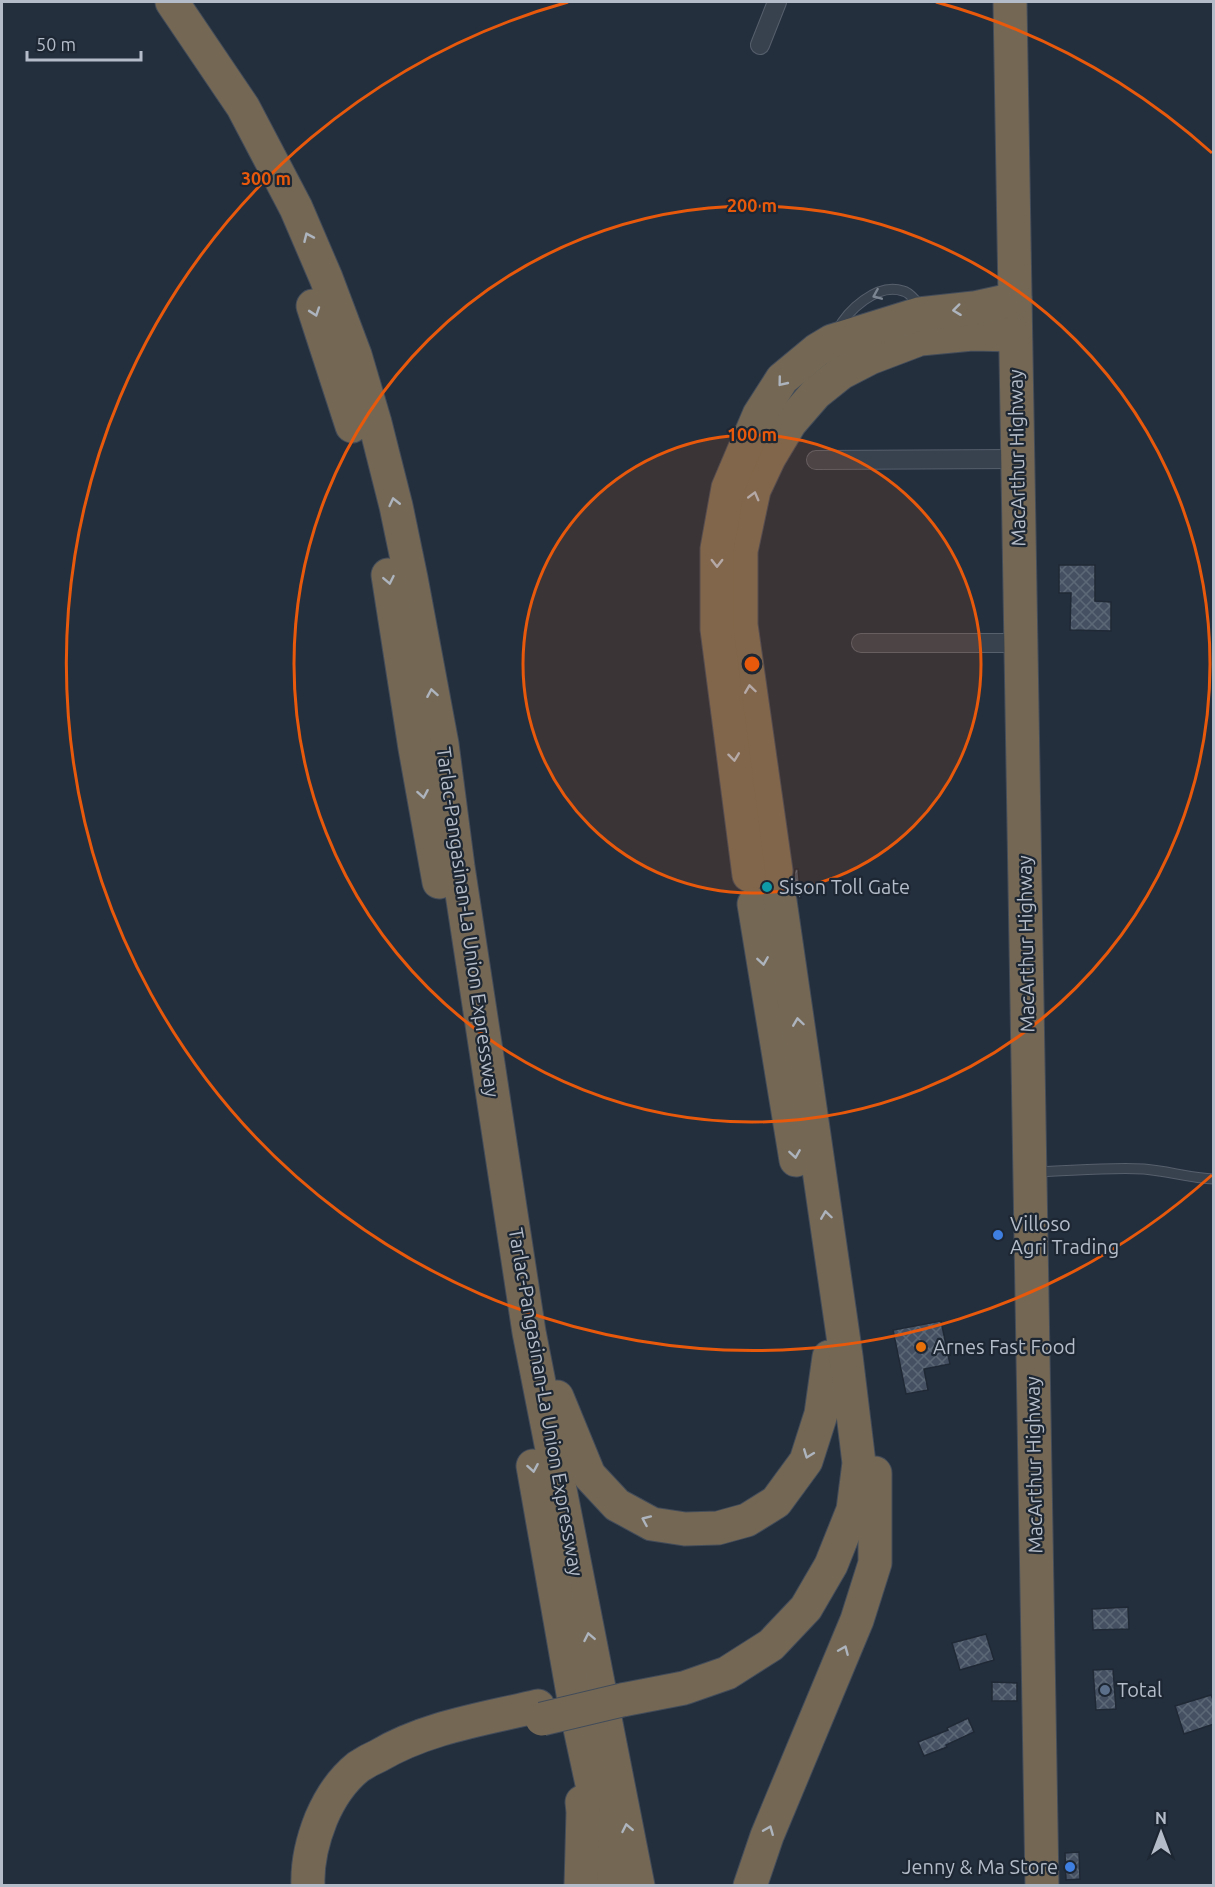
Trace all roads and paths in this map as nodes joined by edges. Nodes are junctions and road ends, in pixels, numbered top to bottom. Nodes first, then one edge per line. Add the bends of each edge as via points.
1 (150, 2) edge
2 (172, 2) edge
3 (777, 2) edge
4 (1010, 2) edge
5 (760, 45) dead end
6 (1015, 300) junction
7 (919, 326) junction
8 (1015, 335) junction
9 (1017, 459) junction
10 (816, 460) dead end
11 (861, 643) dead end
12 (1020, 643) junction
13 (429, 746) junction
14 (765, 888) junction
15 (1030, 1173) junction
16 (1214, 1179) edge
17 (529, 1332) junction
18 (838, 1356) junction
19 (575, 1705) junction
20 (540, 1713) junction
21 (308, 1886) edge
22 (324, 1886) edge
23 (581, 1886) edge
24 (614, 1886) edge
25 (638, 1886) edge
26 (750, 1886) edge
27 (1042, 1886) edge

1 -> 13 highway, Tarlac-Pangasinan-La Union Expressway via 228,122 307,288 375,511
13 -> 2 highway, Tarlac-Pangasinan-La Union Expressway via 411,578 355,355 290,197 243,107
3 - 5 street
4 - 6 highway, MacArthur Highway
6 -> 7 highway
6 - 8 highway, MacArthur Highway
7 - 8 highway via 972,334
14 -> 7 highway via 741,625 741,551 754,490 789,423 816,393 841,373
7 -> 14 highway via 832,341 782,379 759,415 728,488 717,549 717,629
8 - 9 highway, MacArthur Highway
9 - 10 street
9 - 12 highway, MacArthur Highway
11 - 12 street
12 - 15 highway, MacArthur Highway
13 - 17 highway, Tarlac-Pangasinan-La Union Expressway via 458,867
13 -> 19 highway, Tarlac-Pangasinan-La Union Expressway via 458,990 512,1348
14 - 18 highway
15 - 16 lane via 1128,1169
15 - 27 highway, MacArthur Highway
18 -> 17 highway via 806,1461 776,1502 747,1520 718,1528 685,1529 652,1524 617,1505 589,1475
25 -> 17 highway, Tarlac-Pangasinan-La Union Expressway
18 - 20 highway via 840,1462 836,1503 821,1555 793,1597 763,1632 724,1657 621,1694
26 -> 18 highway via 857,1620 875,1563 875,1464
19 - 23 highway via 574,1760 583,1812
19 - 24 highway, Tarlac-Pangasinan-La Union Expressway
20 - 21 highway via 437,1730 395,1746 358,1767 323,1815 310,1855
20 - 22 highway via 436,1745 404,1758 360,1786 330,1835

